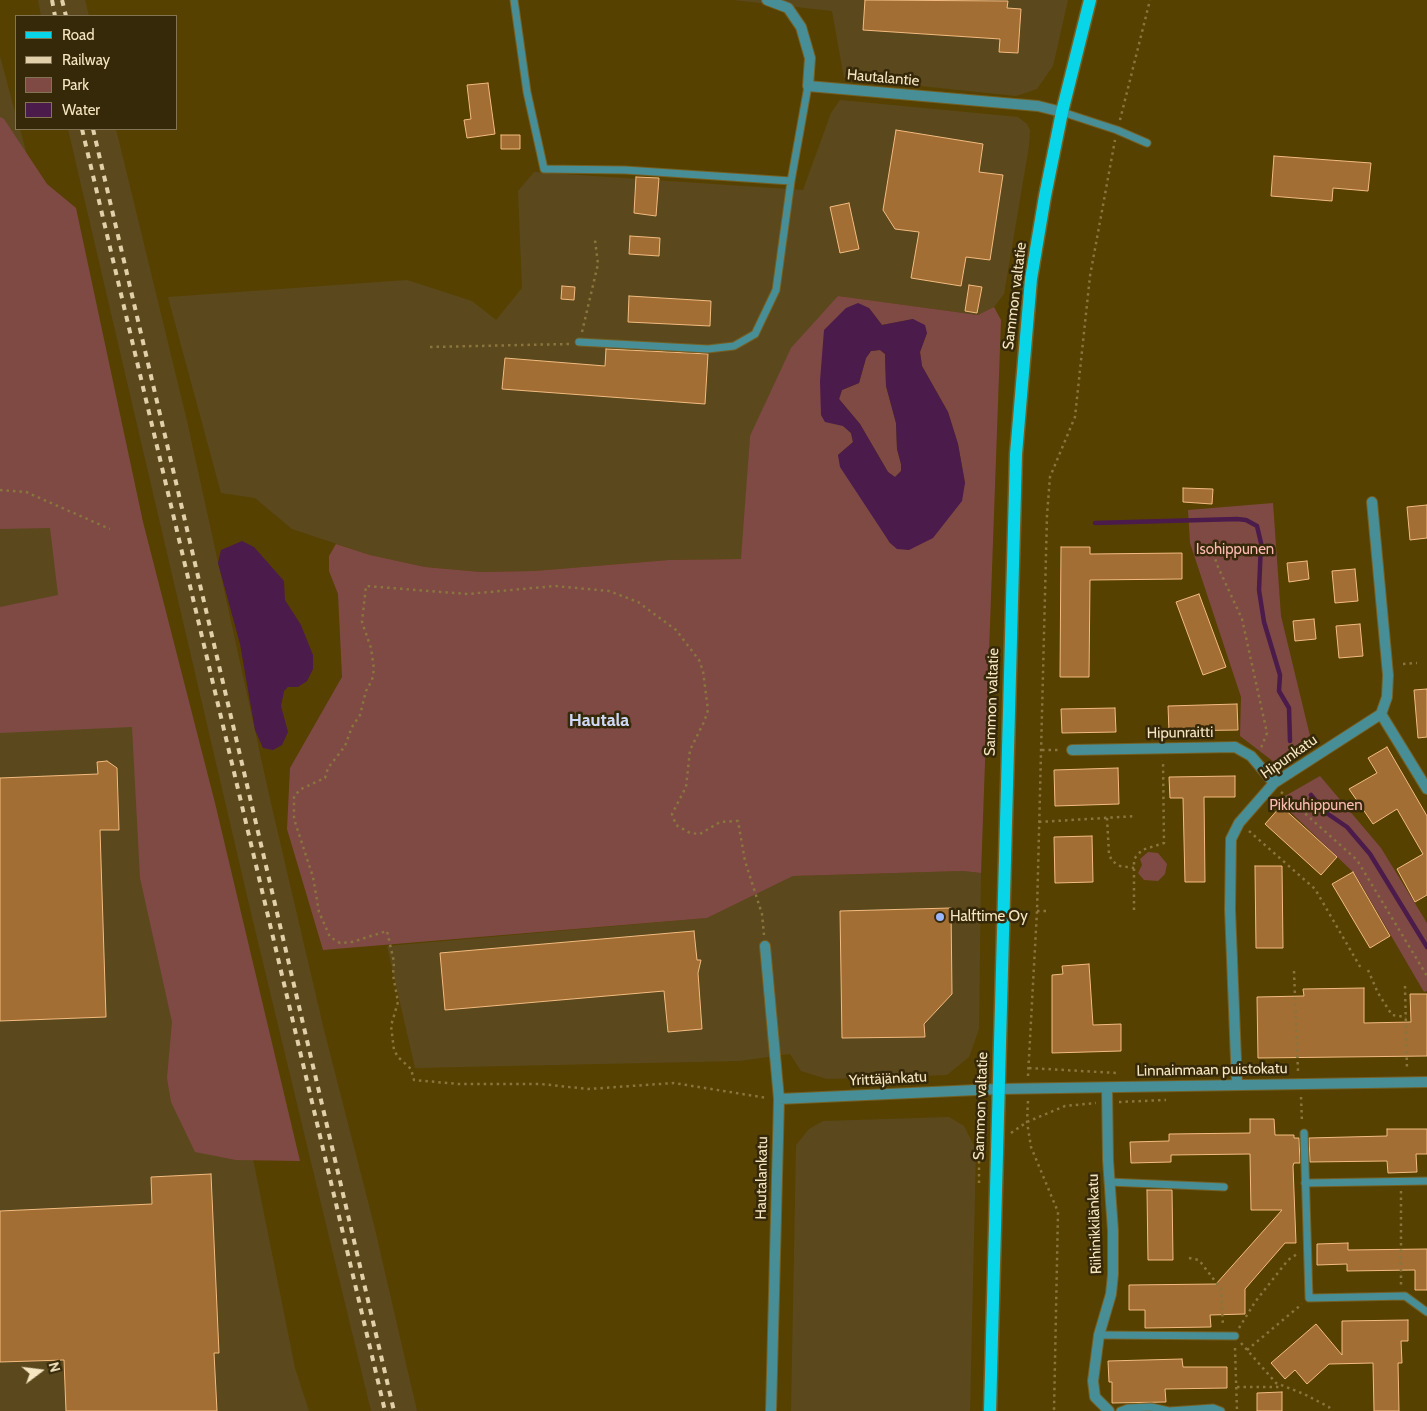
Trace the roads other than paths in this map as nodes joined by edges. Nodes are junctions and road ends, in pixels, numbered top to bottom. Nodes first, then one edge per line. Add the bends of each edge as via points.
1 (514, 0) edge
2 (767, 0) edge
3 (1090, 0) edge
4 (808, 86) junction
5 (1062, 112) junction
6 (1147, 143) dead end
7 (791, 182) junction
8 (579, 342) road end
9 (1372, 502) dead end
10 (1381, 714) junction
11 (1072, 750) road end
12 (1274, 783) junction
13 (1427, 788) edge
14 (765, 946) road end
15 (1427, 1082) edge
16 (1237, 1085) junction
17 (1107, 1088) junction
18 (998, 1089) junction
19 (779, 1099) junction
20 (1304, 1133) road end
21 (1427, 1181) edge
22 (1110, 1182) junction
23 (1305, 1183) junction
24 (1224, 1187) dead end
25 (1427, 1312) edge
26 (1099, 1336) junction
27 (1235, 1336) road end
28 (771, 1411) edge
29 (990, 1411) edge
30 (1109, 1411) edge
31 (1120, 1411) edge
32 (1220, 1411) edge

1 - 7 lane via 527,92 544,169 625,170
2 - 4 street via 788,8 801,27 810,58
3 - 5 main road, Sammon valtatie
4 - 5 street, Hautalantie via 1038,106
4 - 7 lane
5 - 6 lane
5 - 18 main road, Sammon valtatie via 1044,196 1032,279 1016,454
7 - 8 lane via 776,290 755,334 734,346 708,349
9 - 10 street via 1388,675 1387,697
10 - 12 street, Hipunkatu
10 - 13 street
11 - 12 street, Hipunraitti via 1235,747 1254,760
12 - 16 street, Hipunkatu via 1238,823 1231,839 1230,909
14 - 19 street, Hautalankatu
15 - 16 street, Linnainmaan puistokatu
16 - 17 street, Linnainmaan puistokatu
17 - 18 street, Linnainmaan puistokatu
17 - 22 street, Riihinikkilänkatu
18 - 19 street, Yrittäjänkatu
18 - 29 main road, Sammon valtatie
19 - 28 street, Hautalankatu
20 - 23 lane
21 - 23 lane
22 - 24 lane
22 - 26 street, Riihinikkilänkatu via 1113,1274
23 - 25 lane via 1309,1298 1405,1296
26 - 27 lane
26 - 30 street, Riihinikkilänkatu via 1093,1390
31 - 32 lane via 1128,1408 1169,1411 1213,1408

